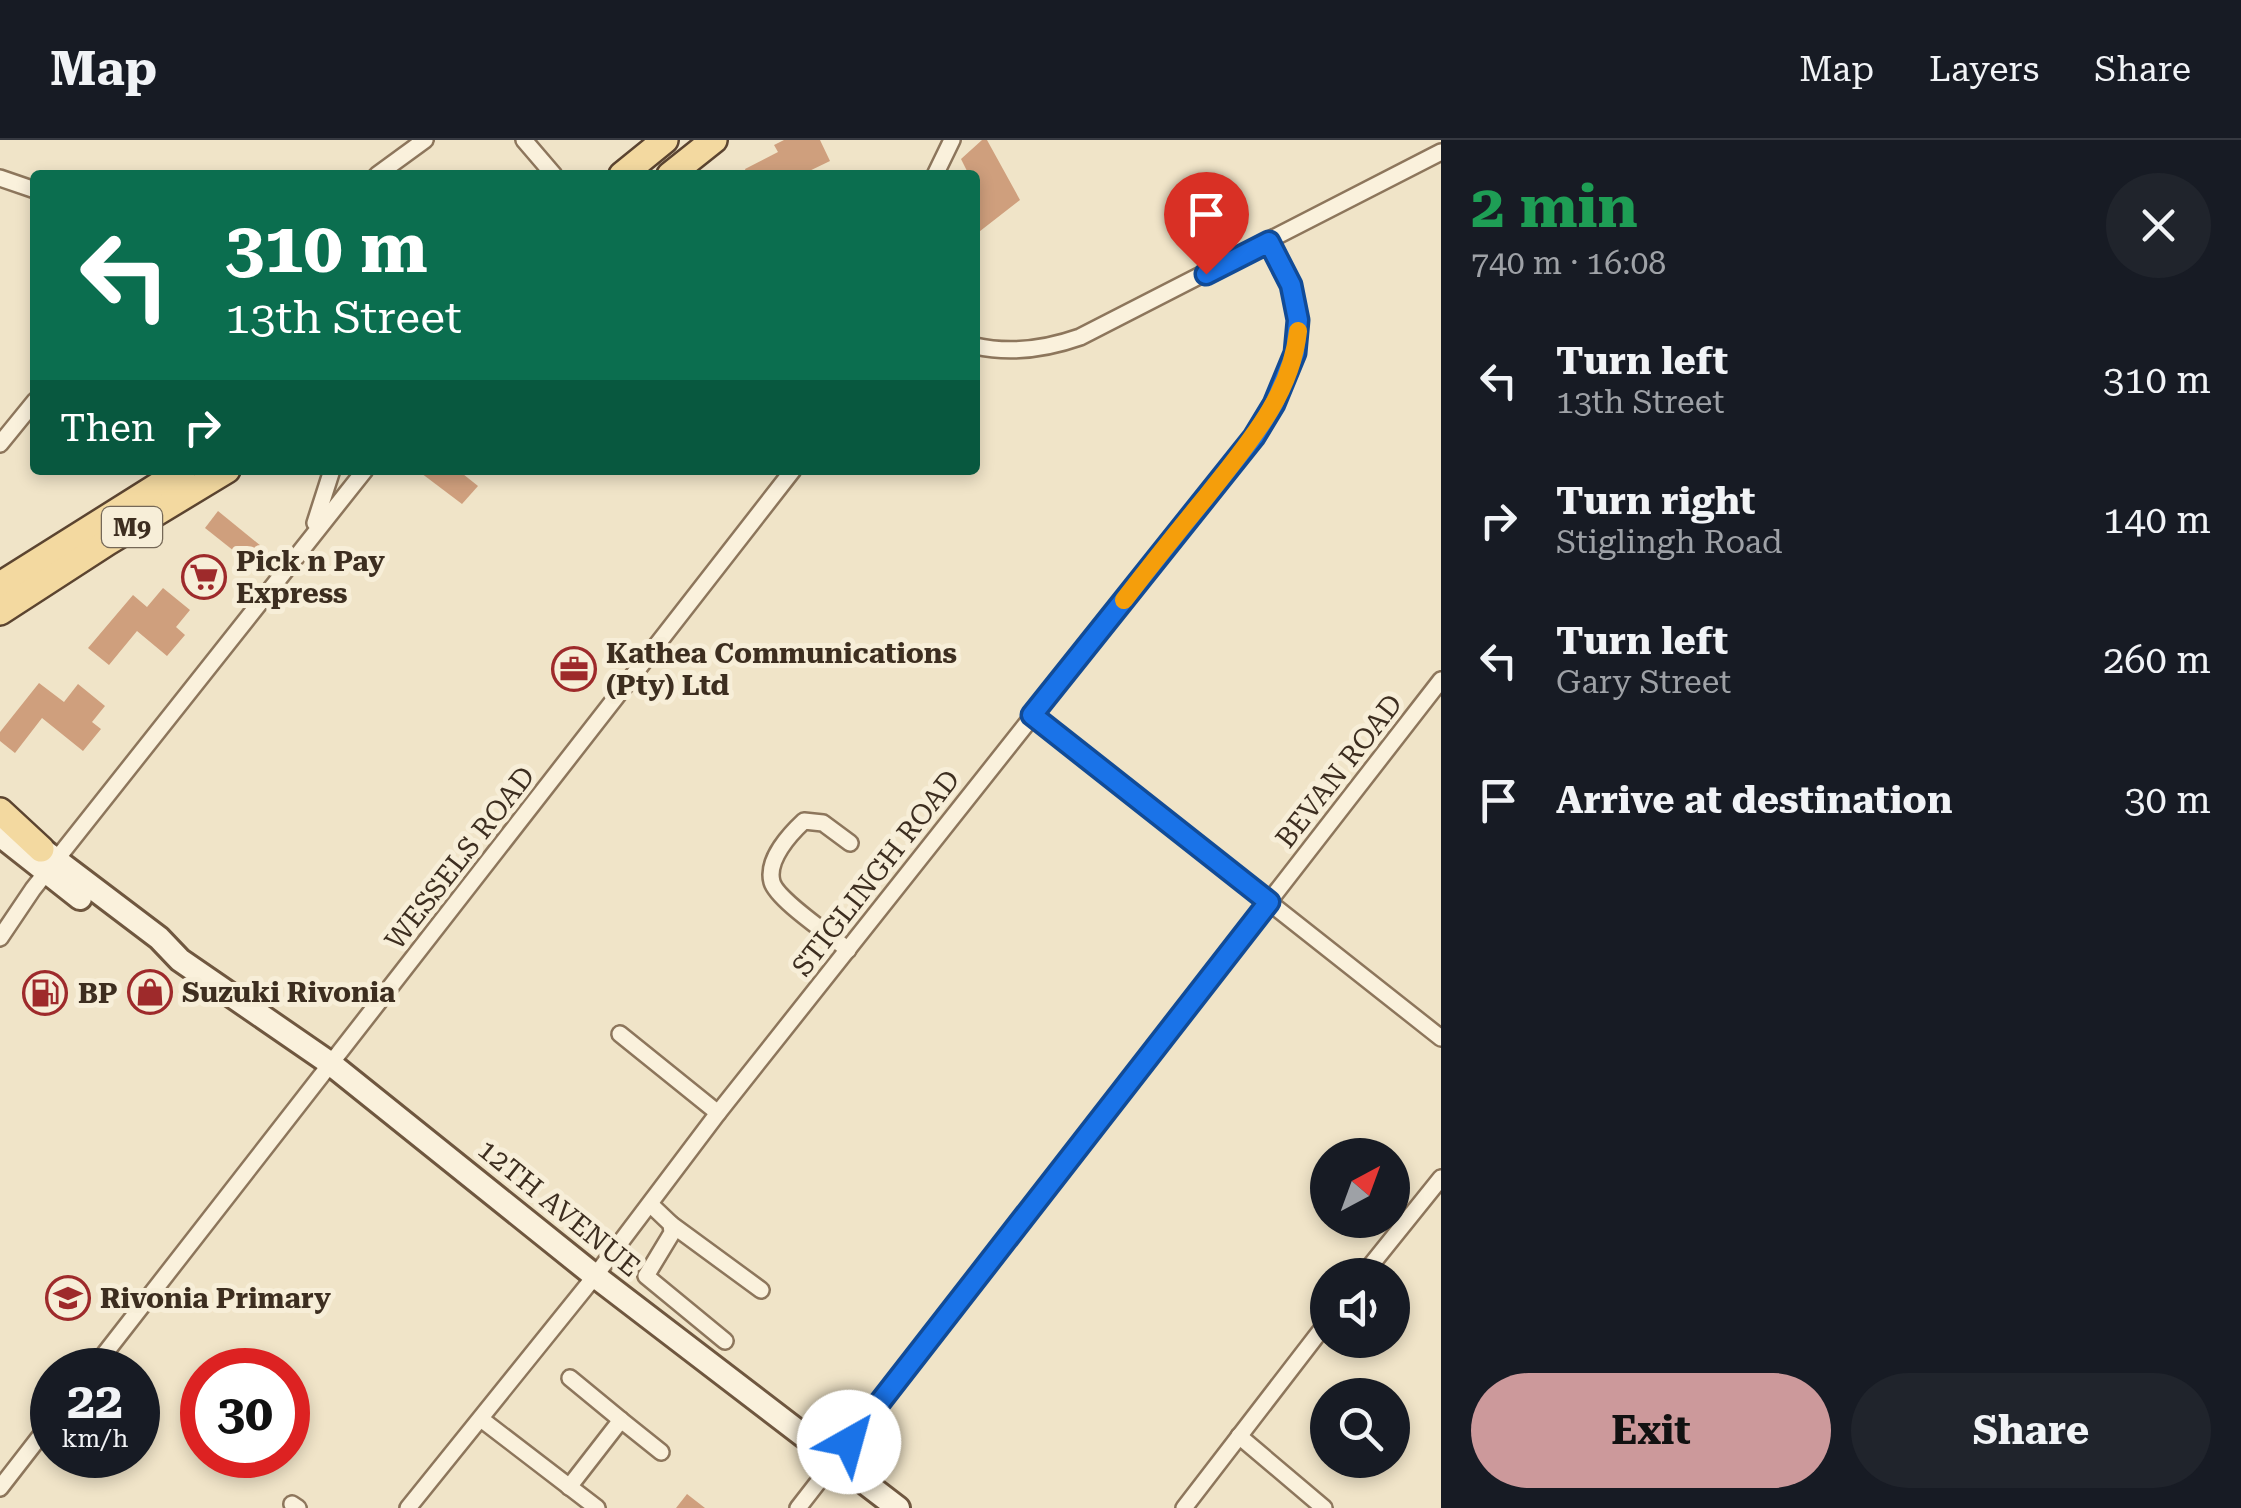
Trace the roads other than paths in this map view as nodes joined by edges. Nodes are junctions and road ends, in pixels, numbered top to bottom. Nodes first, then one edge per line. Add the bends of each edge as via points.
1 (425, 140) edge
2 (524, 140) edge
3 (665, 140) edge
4 (714, 140) edge
5 (952, 140) edge
6 (1441, 152) edge
7 (383, 170) edge
8 (550, 170) edge
9 (628, 170) edge
10 (676, 170) edge
11 (938, 170) edge
12 (0, 178) edge
13 (30, 188) edge
14 (1269, 242) junction
15 (980, 346) edge
16 (30, 406) edge
17 (0, 444) edge
18 (175, 475) edge
19 (219, 475) edge
20 (330, 475) edge
21 (361, 475) edge
22 (789, 475) edge
23 (310, 537) junction
24 (0, 585) edge
25 (38, 586) junction
26 (0, 612) edge
27 (0, 624) edge
28 (1441, 680) edge
29 (1032, 715) junction
30 (0, 814) edge
31 (0, 836) edge
32 (850, 843) dead end
33 (48, 861) junction
34 (1269, 902) junction
35 (0, 938) edge
36 (848, 950) junction
37 (620, 1034) dead end
38 (1441, 1038) edge
39 (331, 1064) junction
40 (718, 1113) junction
41 (1441, 1178) edge
42 (650, 1204) junction
43 (671, 1224) junction
44 (1377, 1258) edge
45 (594, 1276) junction
46 (761, 1290) dead end
47 (726, 1341) dead end
48 (1310, 1344) edge
49 (109, 1348) edge
50 (570, 1378) dead end
51 (481, 1419) junction
52 (622, 1420) junction
53 (1239, 1436) junction
54 (30, 1449) edge
55 (661, 1452) dead end
56 (836, 1460) junction
57 (569, 1486) junction
58 (0, 1488) edge
59 (408, 1508) edge
60 (597, 1508) edge
61 (798, 1508) edge
62 (898, 1508) edge
63 (1184, 1508) edge
64 (1324, 1508) edge

1 - 7 street
2 - 8 street
3 - 9 main road
4 - 10 main road
5 - 11 street
6 - 14 street
12 - 13 street
14 - 15 street via 1064,342 1018,350
14 - 29 street, STIGLINGH ROAD via 1291,285 1298,320 1295,353 1274,404
16 - 17 street
18 - 24 main road, M9
19 - 25 main road, M9
20 - 23 street
21 - 23 street
22 - 39 street, WESSELS ROAD
23 - 33 street
25 - 26 main road, M9
25 - 27 main road
28 - 34 street, BEVAN ROAD
29 - 34 street
29 - 36 street, STIGLINGH ROAD
30 - 33 main road
31 - 33 main road, 12TH AVENUE
32 - 36 street via 823,823 801,822 777,853 771,877 778,892
33 - 35 street
33 - 39 main road, 12TH AVENUE
34 - 38 street
34 - 56 street, BEVAN ROAD
36 - 40 street, STIGLINGH ROAD
37 - 40 street
39 - 45 main road, 12TH AVENUE
39 - 49 street, WESSELS ROAD
40 - 42 street, STIGLINGH ROAD
41 - 44 street
42 - 43 street
42 - 45 street, STIGLINGH ROAD
43 - 46 street
43 - 47 street via 646,1276
45 - 51 street, STIGLINGH ROAD
45 - 56 main road, 12TH AVENUE
48 - 53 street
50 - 52 street
51 - 57 street
51 - 59 street, STIGLINGH ROAD
52 - 55 street
52 - 57 street
53 - 63 street
53 - 64 street
54 - 58 street
56 - 61 street, BEVAN ROAD
56 - 62 main road, 12TH AVENUE
57 - 60 street

